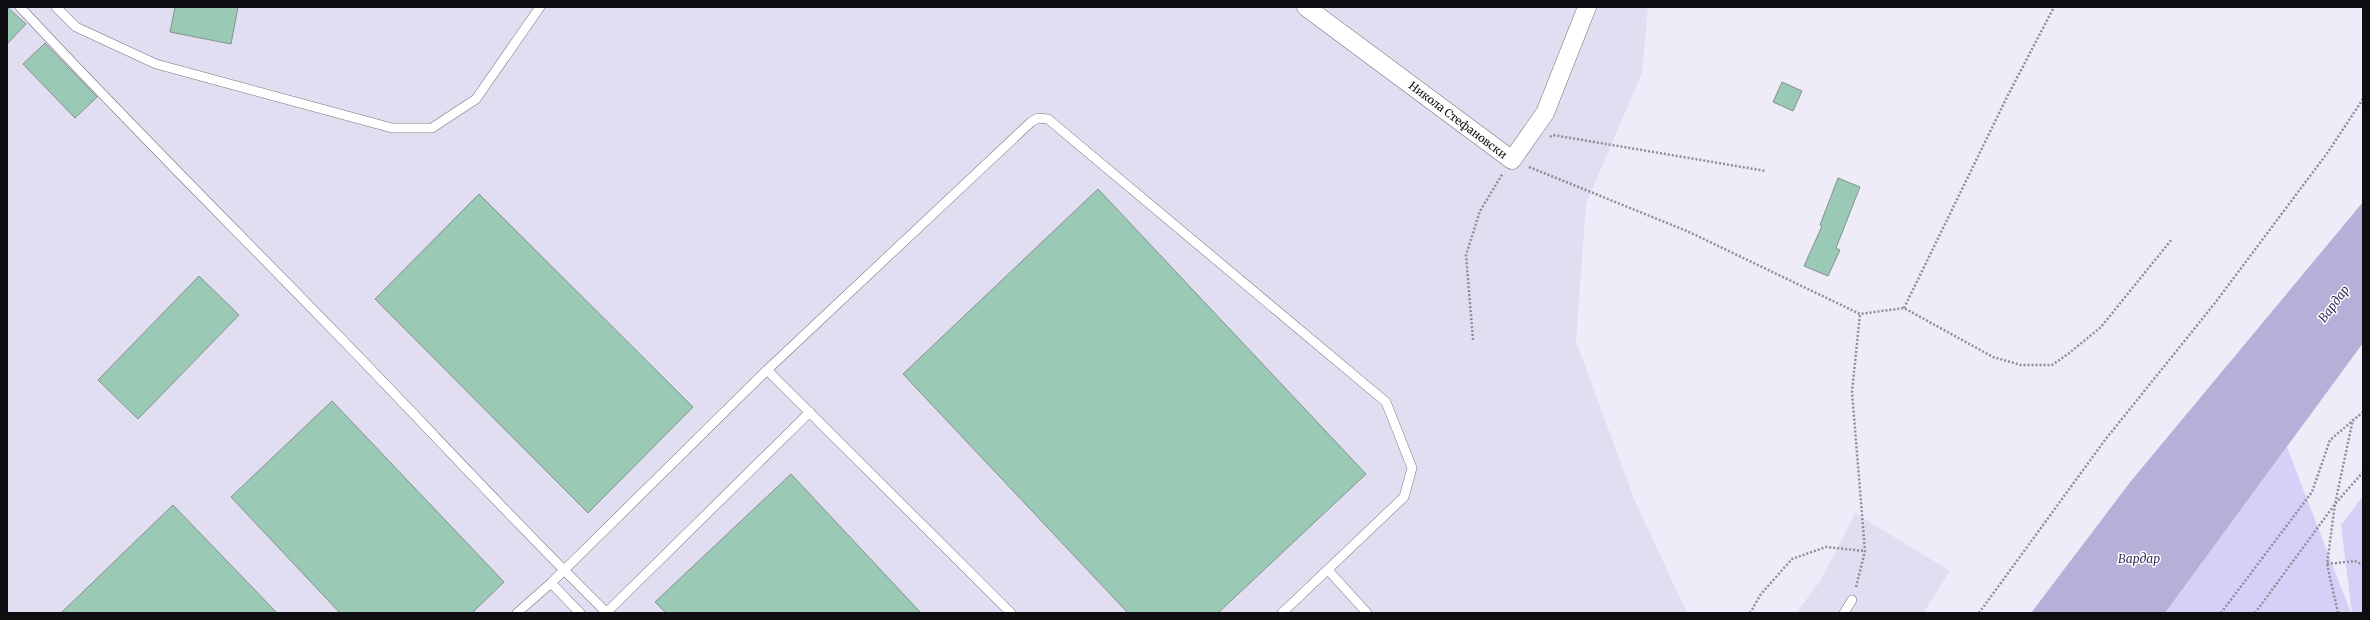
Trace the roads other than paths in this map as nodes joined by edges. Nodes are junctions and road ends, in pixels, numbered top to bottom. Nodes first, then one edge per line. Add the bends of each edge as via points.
1 (20, 7) edge
2 (56, 7) edge
3 (540, 7) edge
4 (1306, 7) edge
5 (1587, 7) edge
6 (767, 370) junction
7 (810, 412) junction
8 (563, 570) junction
9 (1329, 571) junction
10 (551, 583) junction
11 (1852, 600) road end
12 (517, 613) edge
13 (580, 613) edge
14 (607, 613) edge
15 (1011, 613) edge
16 (1282, 613) edge
17 (1368, 613) edge
18 (1844, 613) edge

1 - 8 lane
2 - 3 lane via 76,27 156,64 392,128 432,128 476,99
4 - 5 street, Никола Стефановски via 1512,160 1545,113
6 - 7 lane
6 - 8 lane
6 - 9 lane via 1030,122 1038,118 1048,119 1386,402 1412,468 1404,497
7 - 14 lane
7 - 15 lane
8 - 10 lane
8 - 14 lane
9 - 16 lane
9 - 17 lane
10 - 12 lane
10 - 13 lane
11 - 18 lane

